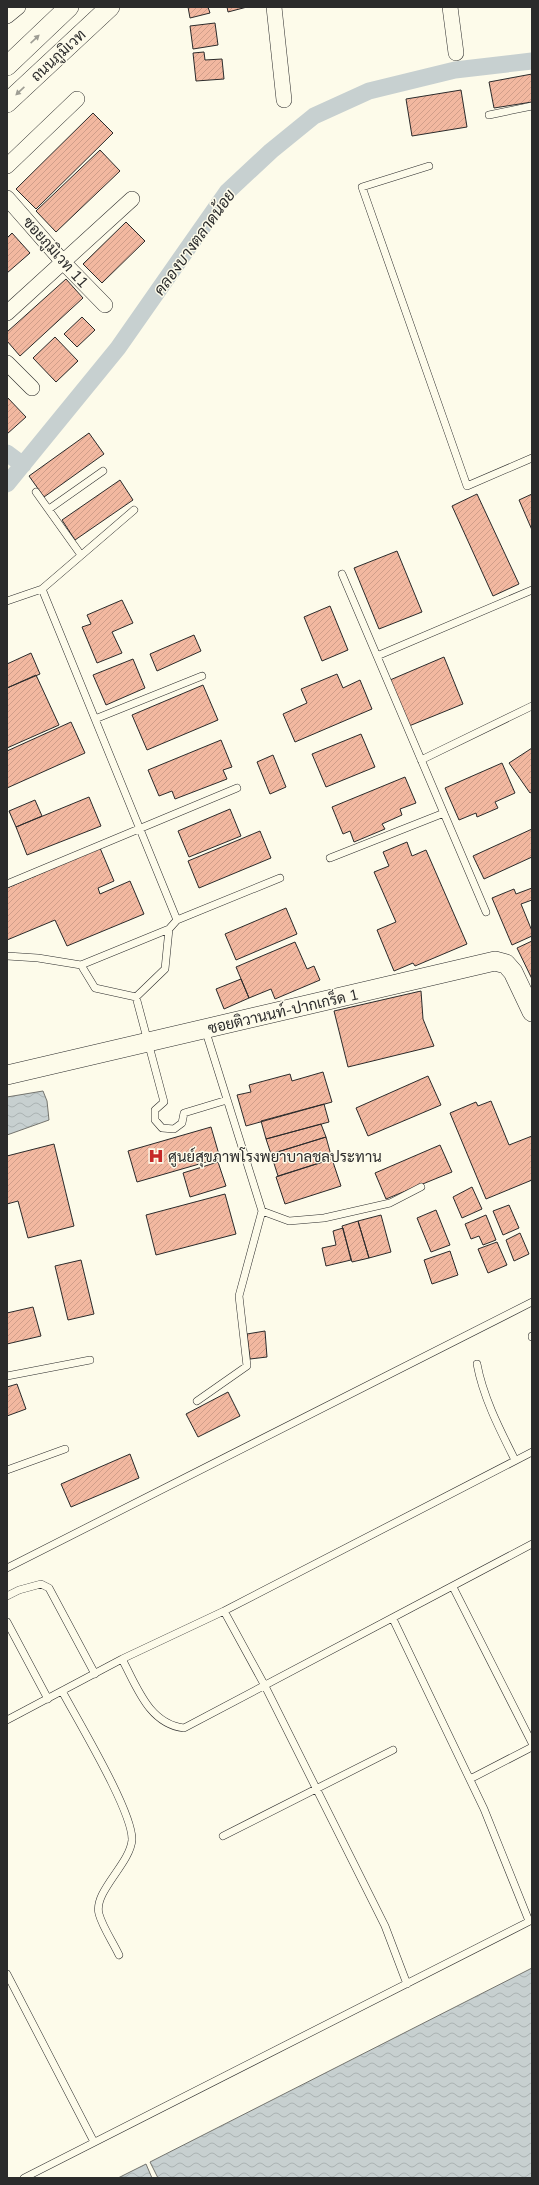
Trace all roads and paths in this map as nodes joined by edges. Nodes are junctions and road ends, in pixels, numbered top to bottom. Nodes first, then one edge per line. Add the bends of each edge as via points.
1 (18, 7) edge
2 (70, 7) edge
3 (110, 7) edge
4 (274, 7) edge
5 (450, 7) edge
6 (7, 16) edge
7 (456, 53) dead end
8 (7, 66) edge
9 (76, 99) dead end
10 (284, 100) dead end
11 (7, 103) edge
12 (532, 106) edge
13 (489, 115) dead end
14 (7, 166) edge
15 (429, 166) dead end
16 (7, 198) edge
17 (132, 199) dead end
18 (63, 262) junction
19 (105, 306) dead end
20 (7, 313) edge
21 (7, 363) edge
22 (32, 388) dead end
23 (532, 458) edge
24 (104, 471) dead end
25 (36, 492) dead end
26 (49, 509) junction
27 (134, 510) dead end
28 (81, 555) junction
29 (342, 574) dead end
30 (42, 589) junction
31 (532, 590) edge
32 (7, 601) edge
33 (377, 656) junction
34 (202, 676) dead end
35 (532, 706) edge
36 (95, 719) junction
37 (421, 760) junction
38 (237, 788) dead end
39 (444, 813) junction
40 (140, 828) junction
41 (330, 858) dead end
42 (280, 878) dead end
43 (7, 884) edge
44 (486, 912) dead end
45 (176, 920) junction
46 (169, 929) junction
47 (7, 956) edge
48 (81, 965) junction
49 (136, 997) junction
50 (532, 1012) edge
51 (205, 1029) junction
52 (148, 1042) junction
53 (7, 1075) edge
54 (227, 1100) junction
55 (421, 1187) dead end
56 (262, 1211) junction
57 (532, 1302) edge
58 (90, 1360) dead end
59 (477, 1364) dead end
60 (7, 1376) edge
61 (197, 1401) dead end
62 (65, 1449) dead end
63 (532, 1452) edge
64 (515, 1460) junction
65 (7, 1470) edge
66 (532, 1544) edge
67 (7, 1568) edge
68 (453, 1587) junction
69 (7, 1596) edge
70 (224, 1611) junction
71 (393, 1620) junction
72 (7, 1622) edge
73 (122, 1660) junction
74 (95, 1674) junction
75 (265, 1686) junction
76 (62, 1691) junction
77 (48, 1699) junction
78 (7, 1720) edge
79 (532, 1743) edge
80 (532, 1747) edge
81 (393, 1750) dead end
82 (470, 1779) junction
83 (315, 1788) junction
84 (223, 1836) dead end
85 (531, 1921) edge
86 (120, 1956) dead end
87 (7, 1974) edge
88 (407, 1984) junction
89 (94, 2142) junction
90 (24, 2178) edge

1 - 6 street
8 -> 2 street, ถนนภูมิเวท
3 -> 11 street, ถนนภูมิเวท
4 - 10 street
5 - 7 street
9 - 14 street
12 - 13 lane
15 - 23 lane via 362,187 467,486
16 - 18 street, ซอยภูมิเวท 11
17 - 18 street
18 - 19 street, ซอยภูมิเวท 11
18 - 20 street
21 - 22 street
24 - 26 lane
25 - 26 lane
26 - 28 lane
27 - 28 lane
28 - 30 lane
29 - 33 lane
30 - 32 lane
30 - 36 lane
31 - 33 lane
33 - 37 lane
34 - 36 lane
35 - 37 lane
36 - 40 lane
37 - 39 lane
38 - 40 lane
39 - 41 lane
39 - 44 lane
40 - 43 lane
40 - 45 lane
42 - 45 lane
45 - 46 lane
46 - 48 lane
46 - 49 lane via 165,969
47 - 48 lane
48 - 49 lane via 95,988
49 - 52 lane
50 - 51 street, ซอยติวานนท์-ปากเกร็ด 1 via 513,972 506,964 495,961
51 - 52 street, ซอยติวานนท์-ปากเกร็ด 1
51 - 54 lane
52 - 53 street, ซอยติวานนท์-ปากเกร็ด 1
52 - 54 lane via 164,1102 155,1110 155,1120 162,1128 174,1129 182,1123 184,1113
54 - 56 lane
55 - 56 lane via 390,1203 324,1218 289,1221
56 - 61 lane via 238,1296 247,1366
57 - 67 lane
58 - 60 lane
59 - 64 lane via 479,1376 499,1428
62 - 65 lane
63 - 64 lane
64 - 70 lane
66 - 68 lane
68 - 71 lane
68 - 79 lane
69 - 74 lane via 42,1584 49,1588
70 - 73 lane
70 - 75 lane
71 - 75 lane
71 - 82 lane
72 - 77 lane
73 - 74 lane
73 - 75 lane via 153,1714 175,1727 184,1728
74 - 76 lane
75 - 83 lane
76 - 77 lane
76 - 86 lane via 125,1811 132,1840 122,1865 102,1897 99,1913
77 - 78 lane
80 - 82 lane
81 - 83 lane
82 - 85 lane
83 - 84 lane
83 - 88 lane via 385,1926
85 - 88 lane
87 - 89 lane
88 - 89 lane
89 - 90 lane

